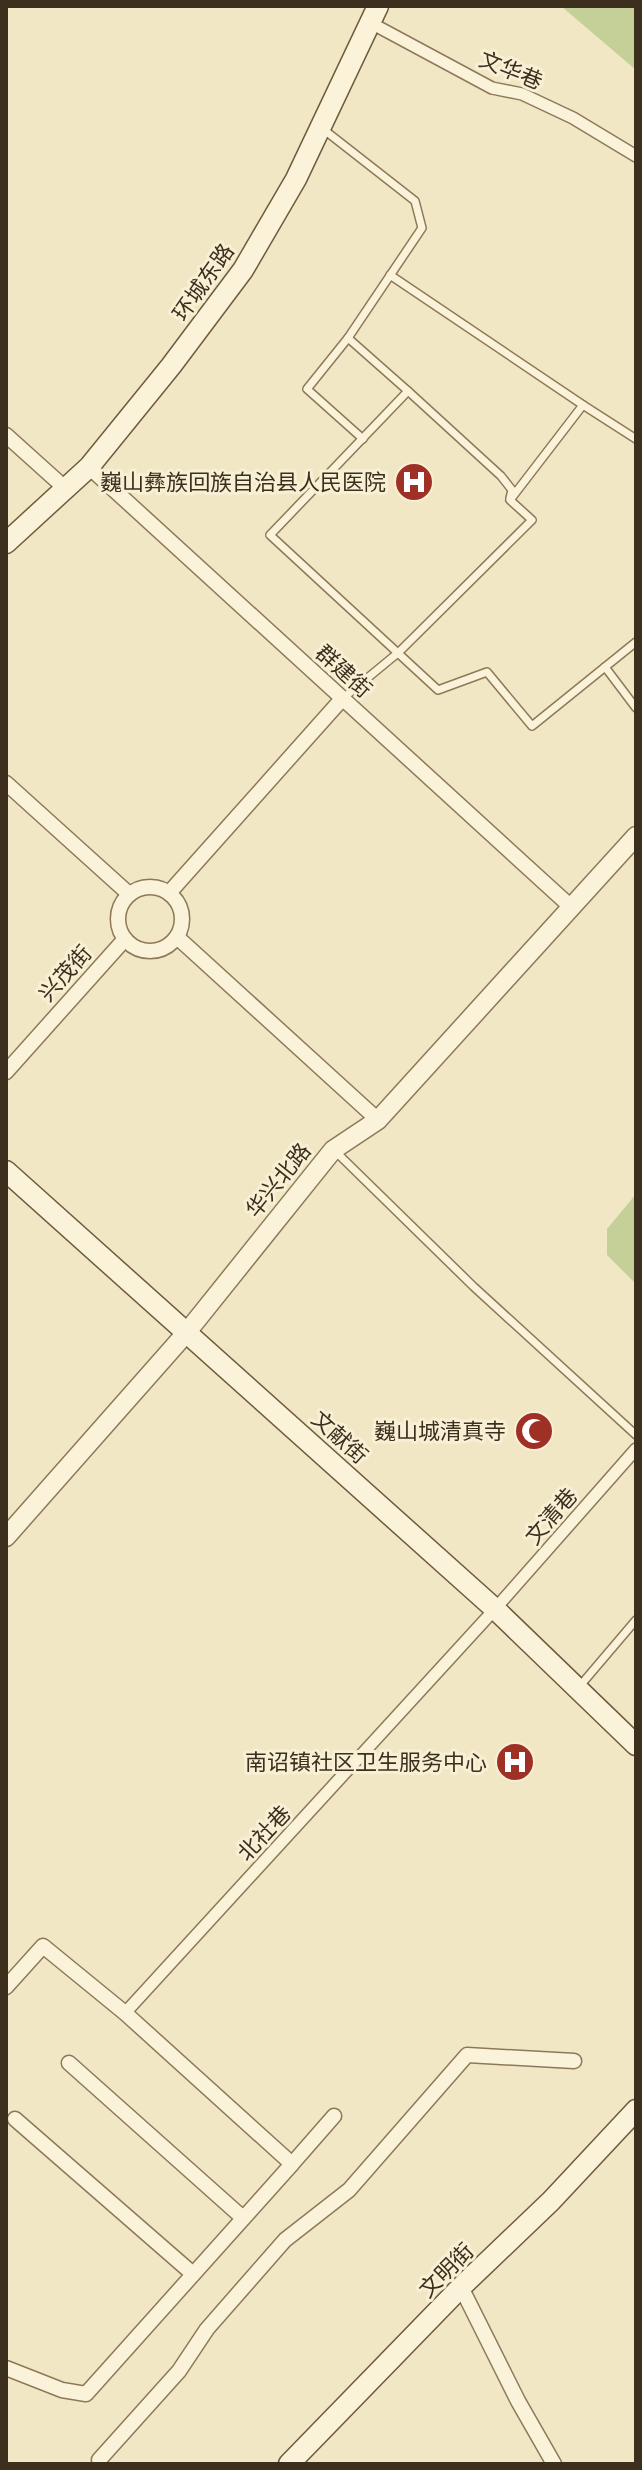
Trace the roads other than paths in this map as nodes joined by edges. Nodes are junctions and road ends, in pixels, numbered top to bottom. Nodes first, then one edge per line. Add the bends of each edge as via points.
1 (374, 14) edge
2 (322, 128) junction
3 (636, 156) edge
4 (390, 275) junction
5 (348, 338) junction
6 (408, 391) junction
7 (583, 405) junction
8 (6, 435) edge
9 (363, 439) junction
10 (636, 439) edge
11 (89, 467) junction
12 (66, 489) junction
13 (510, 500) junction
14 (6, 543) edge
15 (635, 645) edge
16 (399, 652) junction
17 (605, 667) junction
18 (342, 699) junction
19 (636, 708) edge
20 (6, 783) edge
21 (636, 836) edge
22 (169, 893) junction
23 (129, 894) junction
24 (570, 906) junction
25 (177, 937) junction
26 (125, 939) junction
27 (6, 1072) edge
28 (378, 1120) junction
29 (333, 1150) junction
30 (6, 1171) edge
31 (187, 1332) junction
32 (636, 1435) edge
33 (636, 1449) edge
34 (6, 1537) edge
35 (495, 1609) junction
36 (636, 1620) edge
37 (577, 1689) junction
38 (636, 1745) edge
39 (6, 1987) edge
40 (125, 2013) junction
41 (574, 2061) dead end
42 (69, 2063) dead end
43 (636, 2110) edge
44 (334, 2116) dead end
45 (15, 2119) dead end
46 (292, 2164) junction
47 (243, 2218) junction
48 (193, 2274) junction
49 (461, 2287) junction
50 (6, 2368) edge
51 (99, 2460) dead end
52 (289, 2464) edge
53 (554, 2464) edge

1 - 2 main road, 环城东路
1 - 3 street, 文华巷 via 492,88 522,94 573,118
2 - 4 lane via 415,201 422,228
2 - 11 main road, 环城东路 via 243,270
4 - 5 lane
4 - 7 lane
5 - 6 lane
5 - 9 lane via 307,389
6 - 9 lane
6 - 13 lane via 501,476 512,490
7 - 10 lane
7 - 13 lane
8 - 12 street
9 - 16 lane via 270,535
11 - 12 main road, 环城东路
11 - 18 street, 群建街
12 - 14 main road, 环城东路
13 - 16 lane via 532,520
15 - 17 lane
16 - 17 lane via 438,690 487,672 532,726
16 - 18 lane
17 - 19 lane
18 - 22 street
18 - 24 street, 群建街
20 - 23 street
21 - 24 street, 华兴北路
22 - 23 street via 144,887
22 - 25 street via 180,908
23 - 26 street via 118,911
24 - 28 street, 华兴北路
25 - 26 street via 152,951
25 - 28 street
26 - 27 street, 兴茂街
28 - 29 street, 华兴北路
29 - 31 street, 华兴北路
29 - 32 lane
30 - 31 main road, 文献街
31 - 34 street, 华兴北路
31 - 35 main road, 文献街
33 - 35 street, 文清巷
35 - 37 main road, 文献街
35 - 40 street, 北社巷
36 - 37 lane
37 - 38 main road, 文献街
39 - 40 street via 43,1946
40 - 46 street
41 - 51 street via 467,2055 349,2190 285,2240
42 - 47 street
43 - 49 main road, 文明街
44 - 46 street
45 - 48 street
46 - 47 street
47 - 48 street
48 - 50 street via 86,2394
49 - 52 main road, 文明街
49 - 53 street

